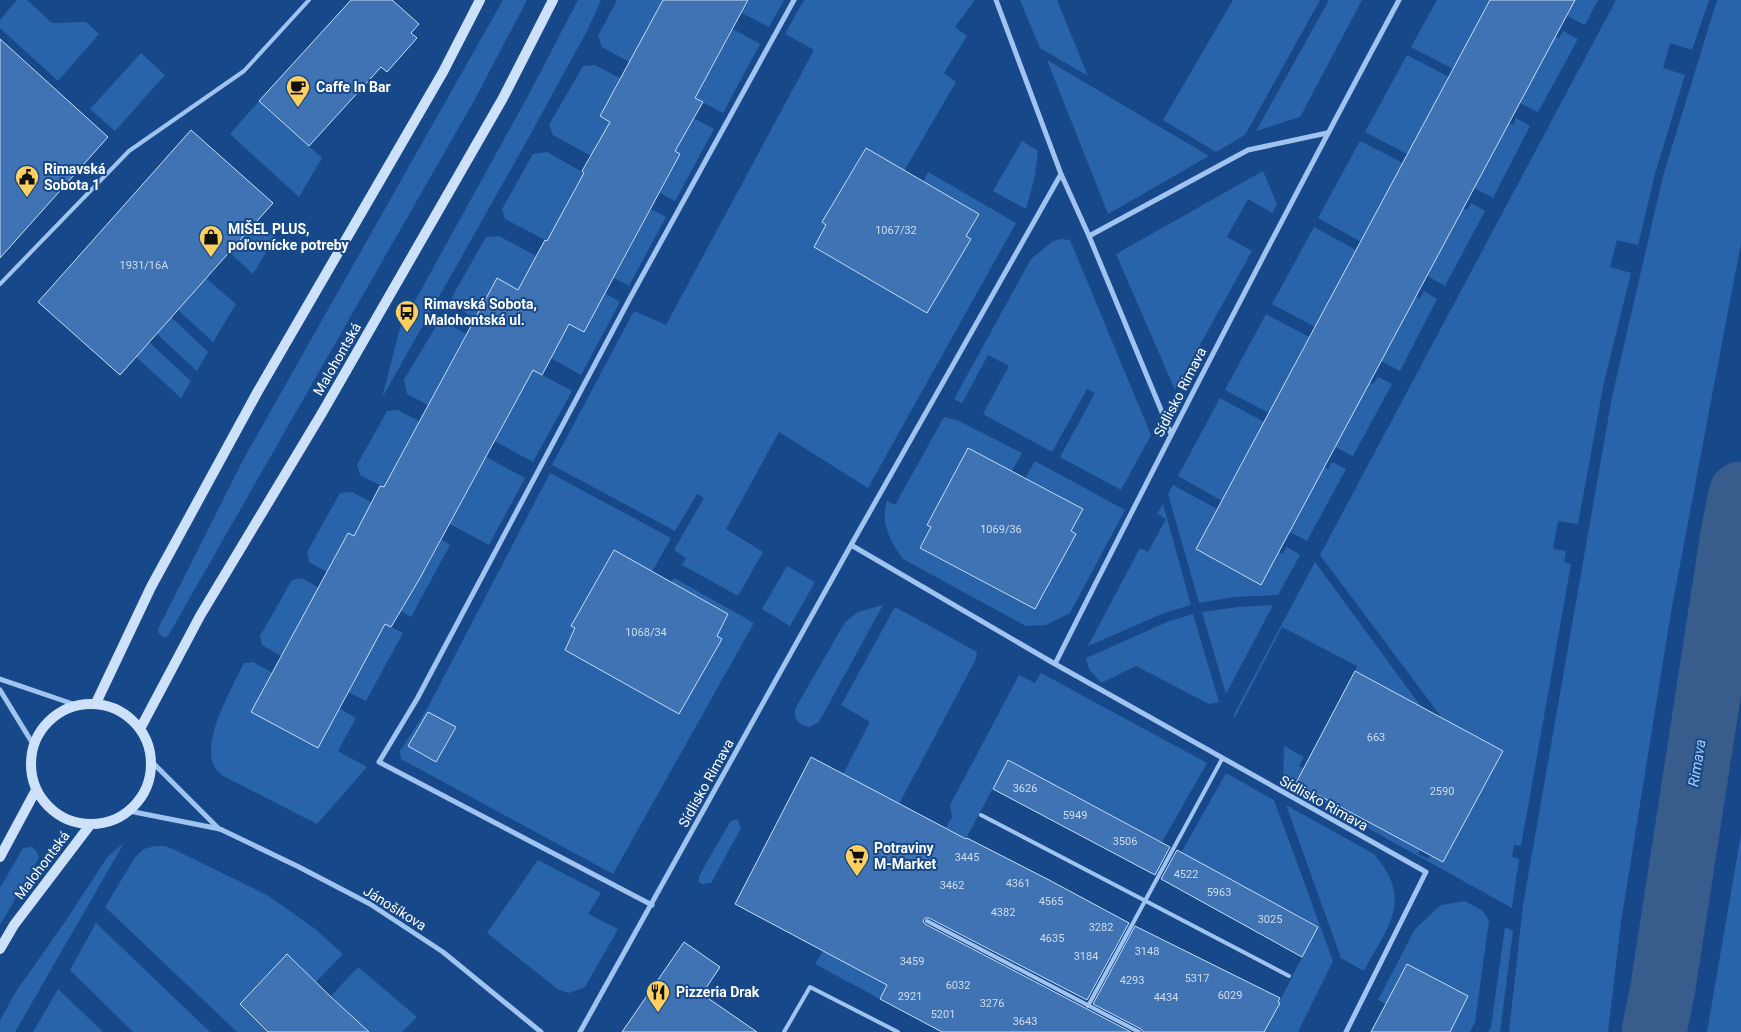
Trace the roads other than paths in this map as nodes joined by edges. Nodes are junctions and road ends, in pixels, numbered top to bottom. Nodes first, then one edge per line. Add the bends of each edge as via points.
1 (309, 0) edge
2 (480, 0) edge
3 (553, 0) edge
4 (794, 0) edge
5 (996, 0) edge
6 (1399, 0) edge
7 (1327, 133) junction
8 (1061, 174) junction
9 (1089, 236) junction
10 (0, 284) edge
11 (1171, 434) junction
12 (851, 545) junction
13 (1056, 664) junction
14 (0, 679) edge
15 (0, 690) edge
16 (96, 703) junction
17 (76, 705) junction
18 (140, 729) junction
19 (33, 744) junction
20 (1222, 759) junction
21 (151, 761) junction
22 (36, 790) junction
23 (129, 811) junction
24 (981, 815) dead end
25 (90, 824) junction
26 (220, 829) junction
27 (0, 857) edge
28 (1145, 901) junction
29 (652, 905) junction
30 (927, 921) dead end
31 (0, 949) edge
32 (1289, 976) dead end
33 (1088, 1006) junction
34 (541, 1032) edge
35 (580, 1032) edge
36 (784, 1032) edge
37 (898, 1032) edge
38 (1139, 1032) edge
39 (1346, 1032) edge

1 - 10 lane via 244,71 129,151
2 - 16 main road via 443,72 258,391 151,587
3 - 18 main road, Malohontská via 503,98 322,413 200,616
4 - 29 street via 417,699 379,762
5 - 8 street
6 - 7 street, Sídlisko Rimava
7 - 9 street via 1248,150
7 - 11 street, Sídlisko Rimava
8 - 9 street
8 - 12 street, Sídlisko Rimava
9 - 11 street
11 - 13 street, Sídlisko Rimava
12 - 13 street, Sídlisko Rimava
12 - 29 street, Sídlisko Rimava
13 - 20 street, Sídlisko Rimava
14 - 17 street
15 - 19 street
16 - 17 main road, Malohontská
16 - 18 main road, Malohontská via 113,707
17 - 19 main road, Malohontská via 50,719
18 - 21 main road, Malohontská via 148,744
19 - 22 main road, Malohontská via 30,767
20 - 28 lane
20 - 39 street, Sídlisko Rimava via 1426,872
21 - 23 main road, Malohontská via 145,789
21 - 26 street, Jánošíkova
22 - 25 main road, Malohontská via 50,808 62,816
22 - 27 main road
23 - 25 main road, Malohontská via 110,821
23 - 26 street, Jánošíkova
24 - 28 lane
25 - 31 main road, Malohontská via 14,924
26 - 34 street, Jánošíkova via 370,904 443,952
28 - 32 lane
28 - 33 lane
29 - 35 street, Sídlisko Rimava
30 - 33 lane
33 - 38 lane
36 - 37 lane via 810,987

